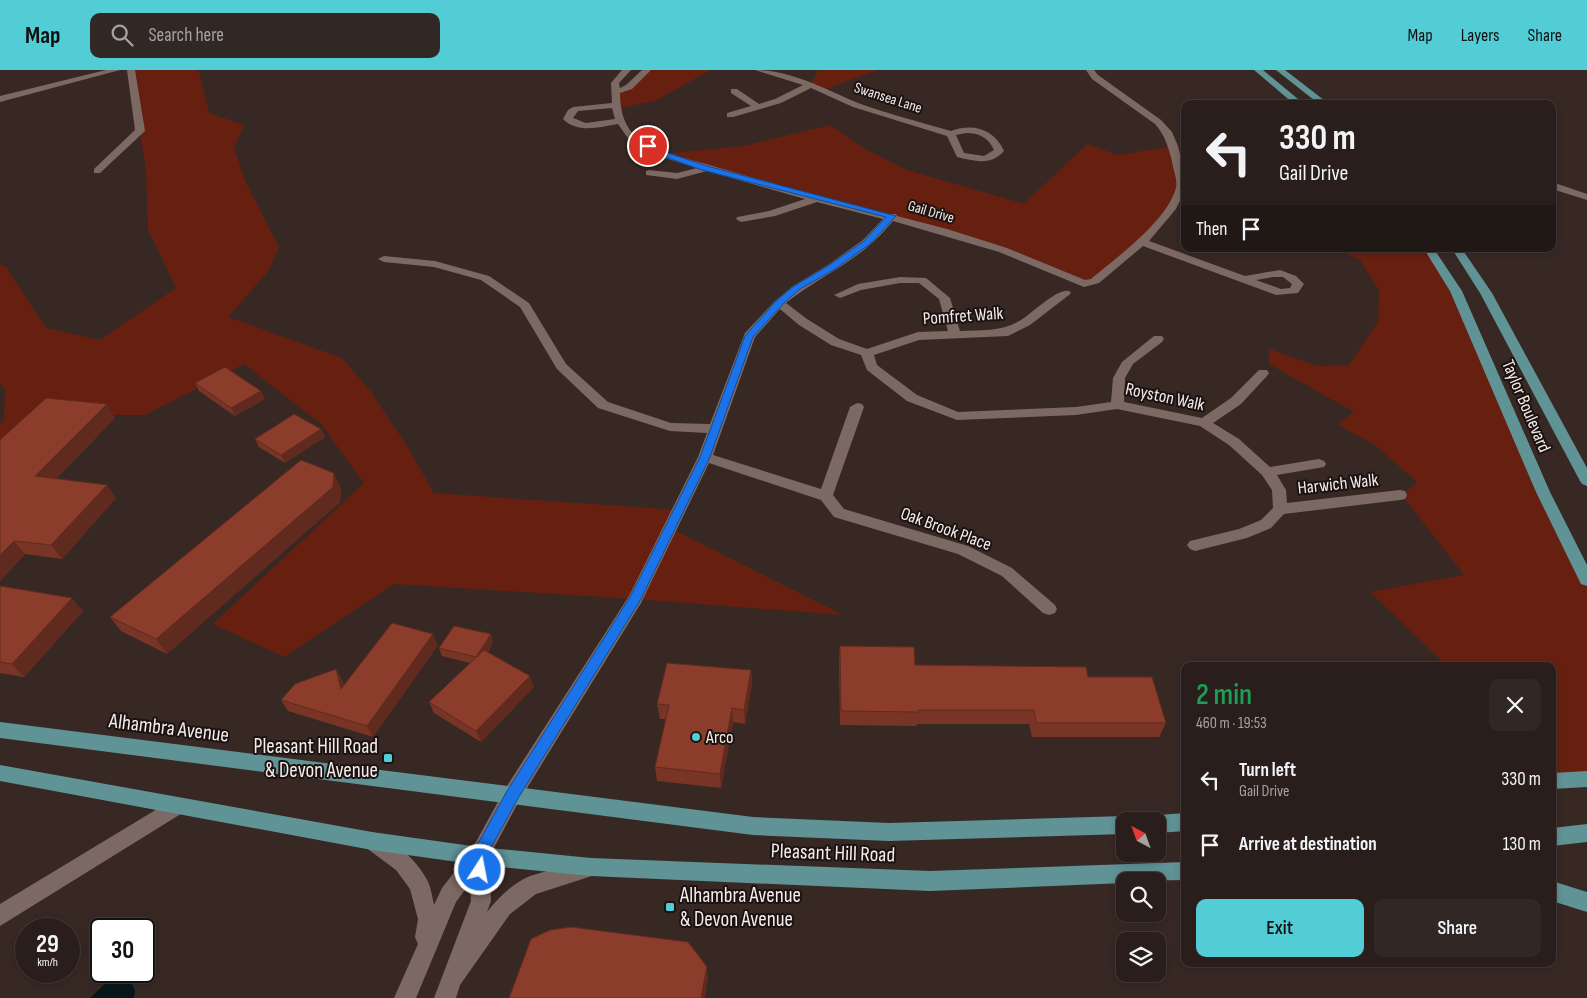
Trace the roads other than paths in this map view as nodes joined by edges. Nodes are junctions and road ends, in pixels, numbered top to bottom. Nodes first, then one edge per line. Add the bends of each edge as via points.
1 (116, 70) edge
2 (131, 70) edge
3 (627, 70) edge
4 (647, 70) edge
5 (759, 70) edge
6 (1090, 70) edge
7 (1258, 70) edge
8 (1280, 70) edge
9 (811, 85) junction
10 (734, 91) dead end
11 (616, 92) junction
12 (0, 99) edge
13 (1295, 100) edge
14 (1320, 100) edge
15 (616, 105) junction
16 (758, 107) junction
17 (730, 115) dead end
18 (620, 120) junction
19 (951, 134) junction
20 (704, 168) junction
21 (97, 171) dead end
22 (649, 173) dead end
23 (1181, 182) edge
24 (1556, 186) edge
25 (1181, 188) edge
26 (1587, 197) edge
27 (817, 198) junction
28 (892, 216) junction
29 (741, 218) dead end
30 (1142, 242) junction
31 (1431, 252) edge
32 (1459, 252) edge
33 (384, 259) dead end
34 (1244, 280) dead end
35 (1065, 293) dead end
36 (840, 295) dead end
37 (780, 302) junction
38 (955, 334) junction
39 (1158, 339) dead end
40 (867, 353) junction
41 (1263, 373) dead end
42 (1117, 405) junction
43 (857, 407) dead end
44 (1204, 423) junction
45 (1558, 426) junction
46 (714, 429) junction
47 (705, 457) junction
48 (1587, 463) edge
49 (1319, 464) dead end
50 (1267, 472) junction
51 (1587, 482) edge
52 (826, 496) junction
53 (1400, 496) dead end
54 (1280, 509) junction
55 (1195, 546) dead end
56 (1587, 580) edge
57 (1050, 609) dead end
58 (0, 730) edge
59 (0, 773) edge
60 (1587, 779) edge
61 (1556, 782) edge
62 (512, 795) junction
63 (177, 806) junction
64 (1181, 822) edge
65 (1166, 823) edge
66 (1116, 826) edge
67 (1587, 833) edge
68 (1556, 837) edge
69 (372, 841) junction
70 (479, 856) junction
71 (591, 867) junction
72 (1181, 871) edge
73 (1556, 892) edge
74 (1587, 902) edge
75 (0, 916) edge
76 (420, 966) junction
77 (448, 989) edge
78 (405, 998) edge

1 - 12 street
2 - 21 street via 140,131
3 - 11 street, Gail Drive via 615,83
4 - 11 street via 629,87
5 - 9 street, Swansea Lane
6 - 23 street via 1167,132
7 - 13 main road
8 - 14 main road
9 - 16 street
9 - 19 street, Swansea Lane via 856,105
10 - 16 street
11 - 15 street, Gail Drive
15 - 18 street, Gail Drive
15 - 18 street via 576,109 568,119 584,126
16 - 17 street
18 - 20 street, Gail Drive via 633,139 662,154
19 - 19 street, Swansea Lane via 963,129 986,134 995,140 999,151 991,158 980,160 960,155
20 - 22 street via 688,176
20 - 27 street, Gail Drive
24 - 26 street
25 - 30 street via 1172,207
27 - 28 street, Gail Drive
27 - 29 street via 771,214
28 - 30 street, Gail Drive via 1003,250 1084,284 1095,281
28 - 37 street via 867,242
30 - 34 street
31 - 56 main road, Taylor Boulevard via 1456,290 1543,492
32 - 45 main road, Taylor Boulevard via 1486,293
33 - 46 street via 435,264 485,278 525,304 561,366 604,405 670,427
35 - 38 street, Pomfret Walk via 1026,322 1004,333
36 - 38 street via 858,287 922,280 944,298
37 - 40 street via 803,322 835,342
37 - 46 street via 749,336
38 - 40 street, Pomfret Walk via 918,336
39 - 42 street via 1128,362 1119,378
40 - 42 street, Royston Walk via 871,367 912,398 957,416 1076,411
41 - 44 street via 1236,401
42 - 44 street, Royston Walk
43 - 52 street
44 - 50 street, Royston Walk via 1234,442
45 - 48 main road
45 - 51 main road, Taylor Boulevard
46 - 47 street
47 - 52 street, Oak Brook Place
47 - 62 street via 635,599
49 - 50 street
50 - 54 street, Royston Walk via 1278,490
52 - 57 street, Oak Brook Place via 839,513 962,550 1007,572
53 - 54 street, Harwich Walk
54 - 55 street via 1266,524
58 - 62 main road, Alhambra Avenue
59 - 63 main road
60 - 61 main road
62 - 66 main road, Pleasant Hill Road via 763,826 889,832
62 - 70 street
63 - 69 main road
63 - 75 street
64 - 65 main road
67 - 68 main road
69 - 70 main road
69 - 76 street via 403,863 418,886 428,920
70 - 71 main road, Pleasant Hill Road
70 - 76 street via 449,895
70 - 77 street via 481,901
71 - 72 main road, Pleasant Hill Road via 930,881
71 - 77 street via 530,886 503,907
73 - 74 main road
76 - 78 street

